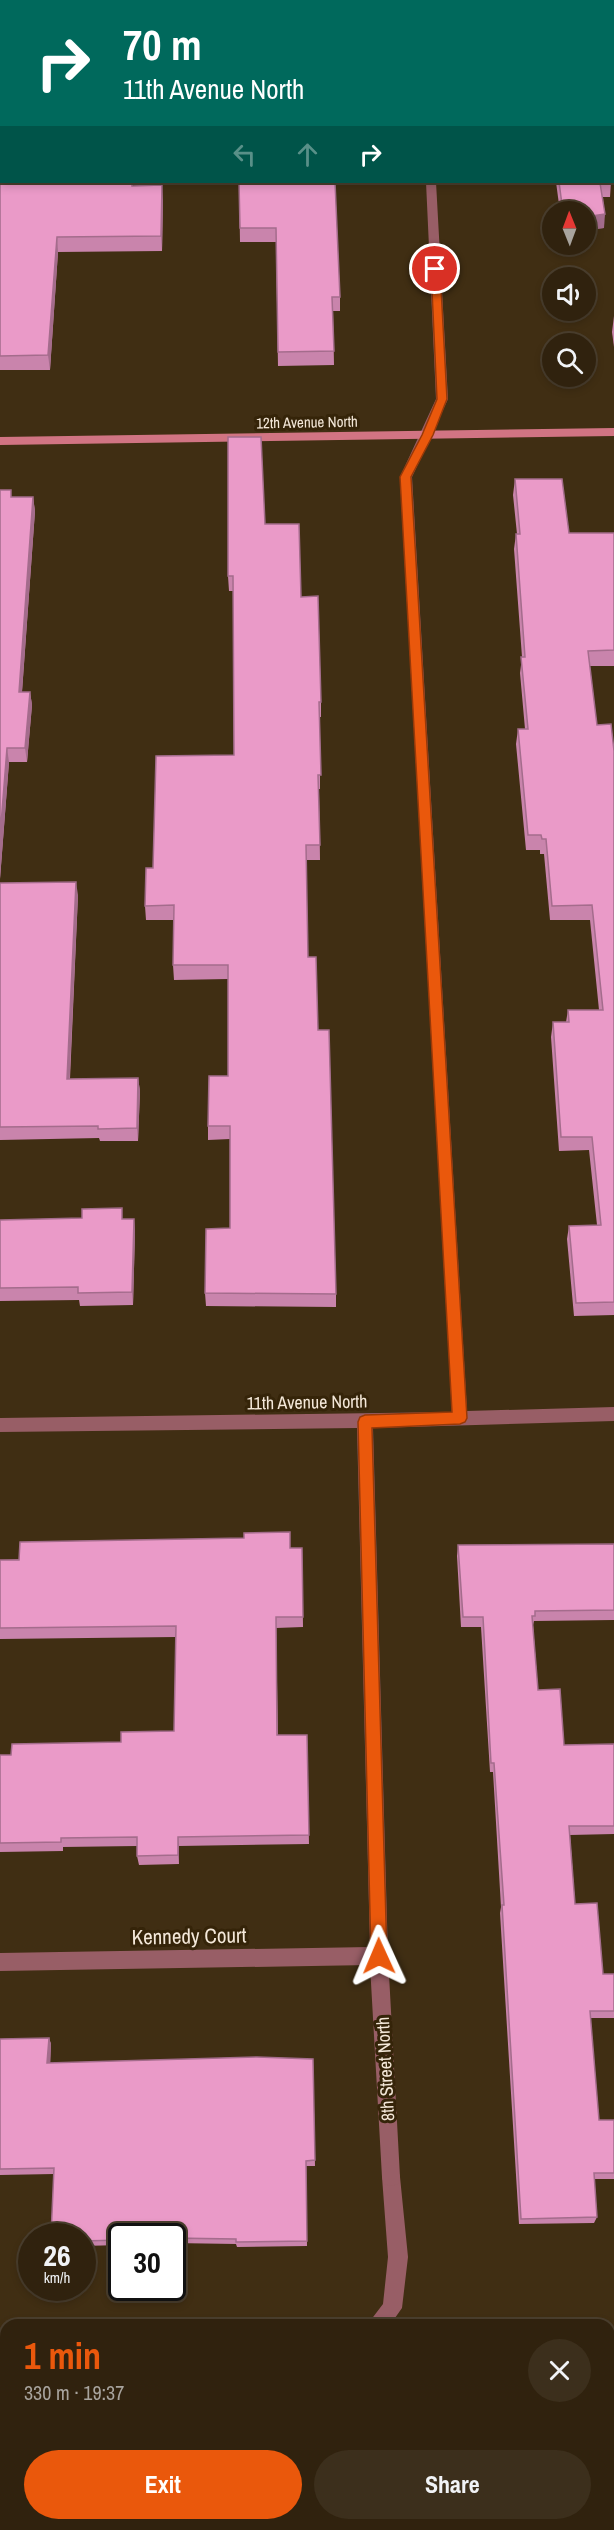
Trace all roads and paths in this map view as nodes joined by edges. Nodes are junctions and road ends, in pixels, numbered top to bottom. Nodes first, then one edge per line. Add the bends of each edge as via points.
1 (431, 183) edge
2 (614, 432) edge
3 (427, 435) junction
4 (0, 441) edge
5 (614, 1414) edge
6 (460, 1418) junction
7 (365, 1422) junction
8 (0, 1425) edge
9 (379, 1956) junction
10 (0, 1962) edge
11 (382, 2319) edge

1 - 3 street via 442,399
2 - 3 main road, 12th Avenue North
3 - 4 main road, 12th Avenue North
3 - 6 street via 406,477
5 - 6 street, 11th Avenue North
6 - 7 street, 11th Avenue North
7 - 8 street, 11th Avenue North
7 - 9 street, 8th Street North
9 - 10 street, Kennedy Court
9 - 11 street, 8th Street North via 398,2257 392,2308

